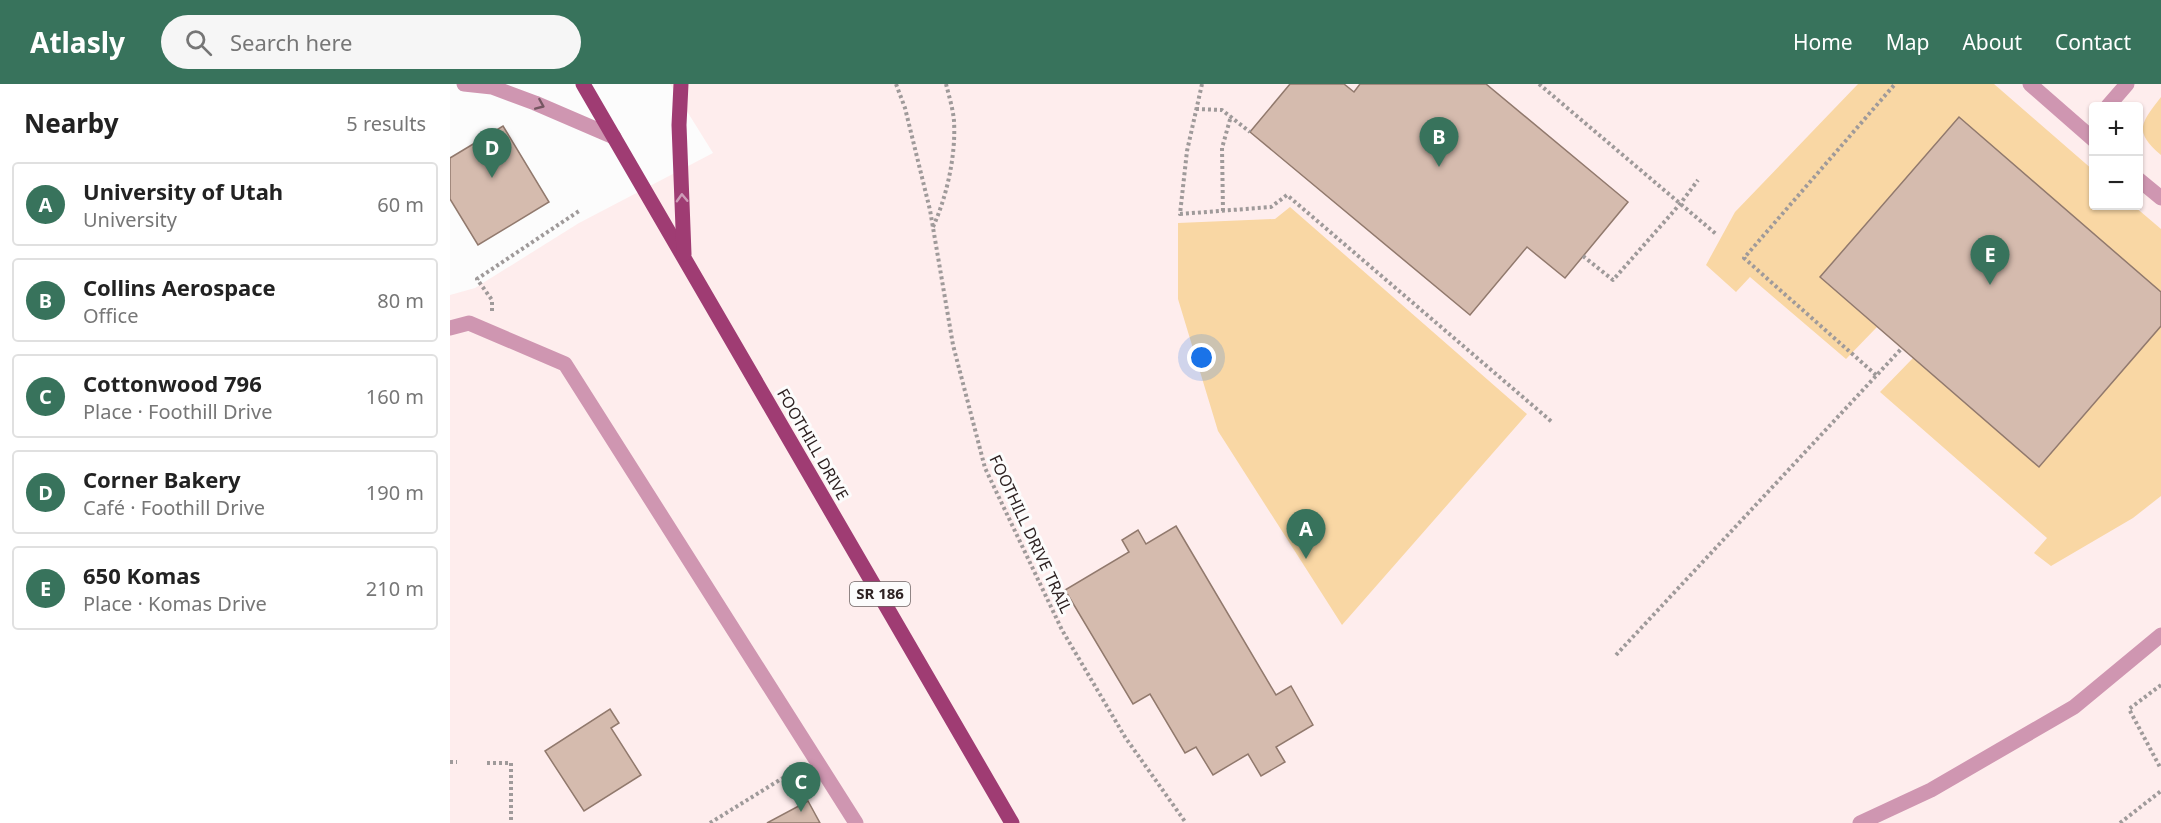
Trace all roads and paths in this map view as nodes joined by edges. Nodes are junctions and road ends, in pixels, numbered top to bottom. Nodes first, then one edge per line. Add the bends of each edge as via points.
1 (464, 84) edge
2 (583, 84) edge
3 (681, 84) edge
4 (896, 84) edge
5 (946, 84) edge
6 (1202, 84) edge
7 (1539, 84) edge
8 (1895, 84) edge
9 (2030, 84) edge
10 (2127, 84) edge
11 (2111, 102) edge
12 (1196, 109) junction
13 (1231, 116) junction
14 (2089, 130) edge
15 (1250, 132) dead end
16 (614, 137) junction
17 (1698, 180) dead end
18 (2143, 182) edge
19 (2161, 198) edge
20 (1680, 204) junction
21 (579, 211) dead end
22 (1223, 211) junction
23 (933, 228) junction
24 (1716, 234) dead end
25 (1583, 256) dead end
26 (684, 257) junction
27 (450, 328) edge
28 (492, 333) junction
29 (1902, 348) dead end
30 (1876, 375) junction
31 (1552, 422) dead end
32 (2161, 635) edge
33 (1616, 656) dead end
34 (2160, 686) edge
35 (450, 762) edge
36 (457, 762) dead end
37 (487, 763) dead end
38 (2161, 769) edge
39 (804, 777) dead end
40 (2161, 791) edge
41 (511, 823) edge
42 (710, 823) edge
43 (856, 823) edge
44 (1012, 823) edge
45 (1186, 823) edge
46 (1860, 823) edge
47 (2120, 823) edge

1 -> 16 street via 492,87
2 - 16 main road, FOOTHILL DRIVE / SR 186
26 -> 3 main road
4 - 23 path, FOOTHILL DRIVE TRAIL
5 - 23 path via 954,122 951,157 941,209
6 - 12 path
7 - 20 path
8 - 30 path via 1744,258
9 - 14 street
10 - 11 street
12 - 13 path via 1222,110
12 - 22 path via 1180,214
13 - 15 path
13 - 22 path via 1222,148
16 - 26 main road, FOOTHILL DRIVE / SR 186
17 - 20 path
18 - 19 street
20 - 24 path
20 - 25 path via 1613,280
21 - 28 path via 477,279 492,300
22 - 31 path via 1271,207 1287,195
23 - 45 path, FOOTHILL DRIVE TRAIL via 953,345 985,468 1062,630 1125,737
26 - 44 main road, FOOTHILL DRIVE / SR 186
27 - 28 street via 469,323
28 - 43 street via 565,364
29 - 30 path
30 - 33 path
32 - 46 street via 2074,707 1931,790
34 - 38 path via 2129,709
35 - 36 path
37 - 41 path via 511,763
39 - 42 path via 798,767
40 - 47 path

